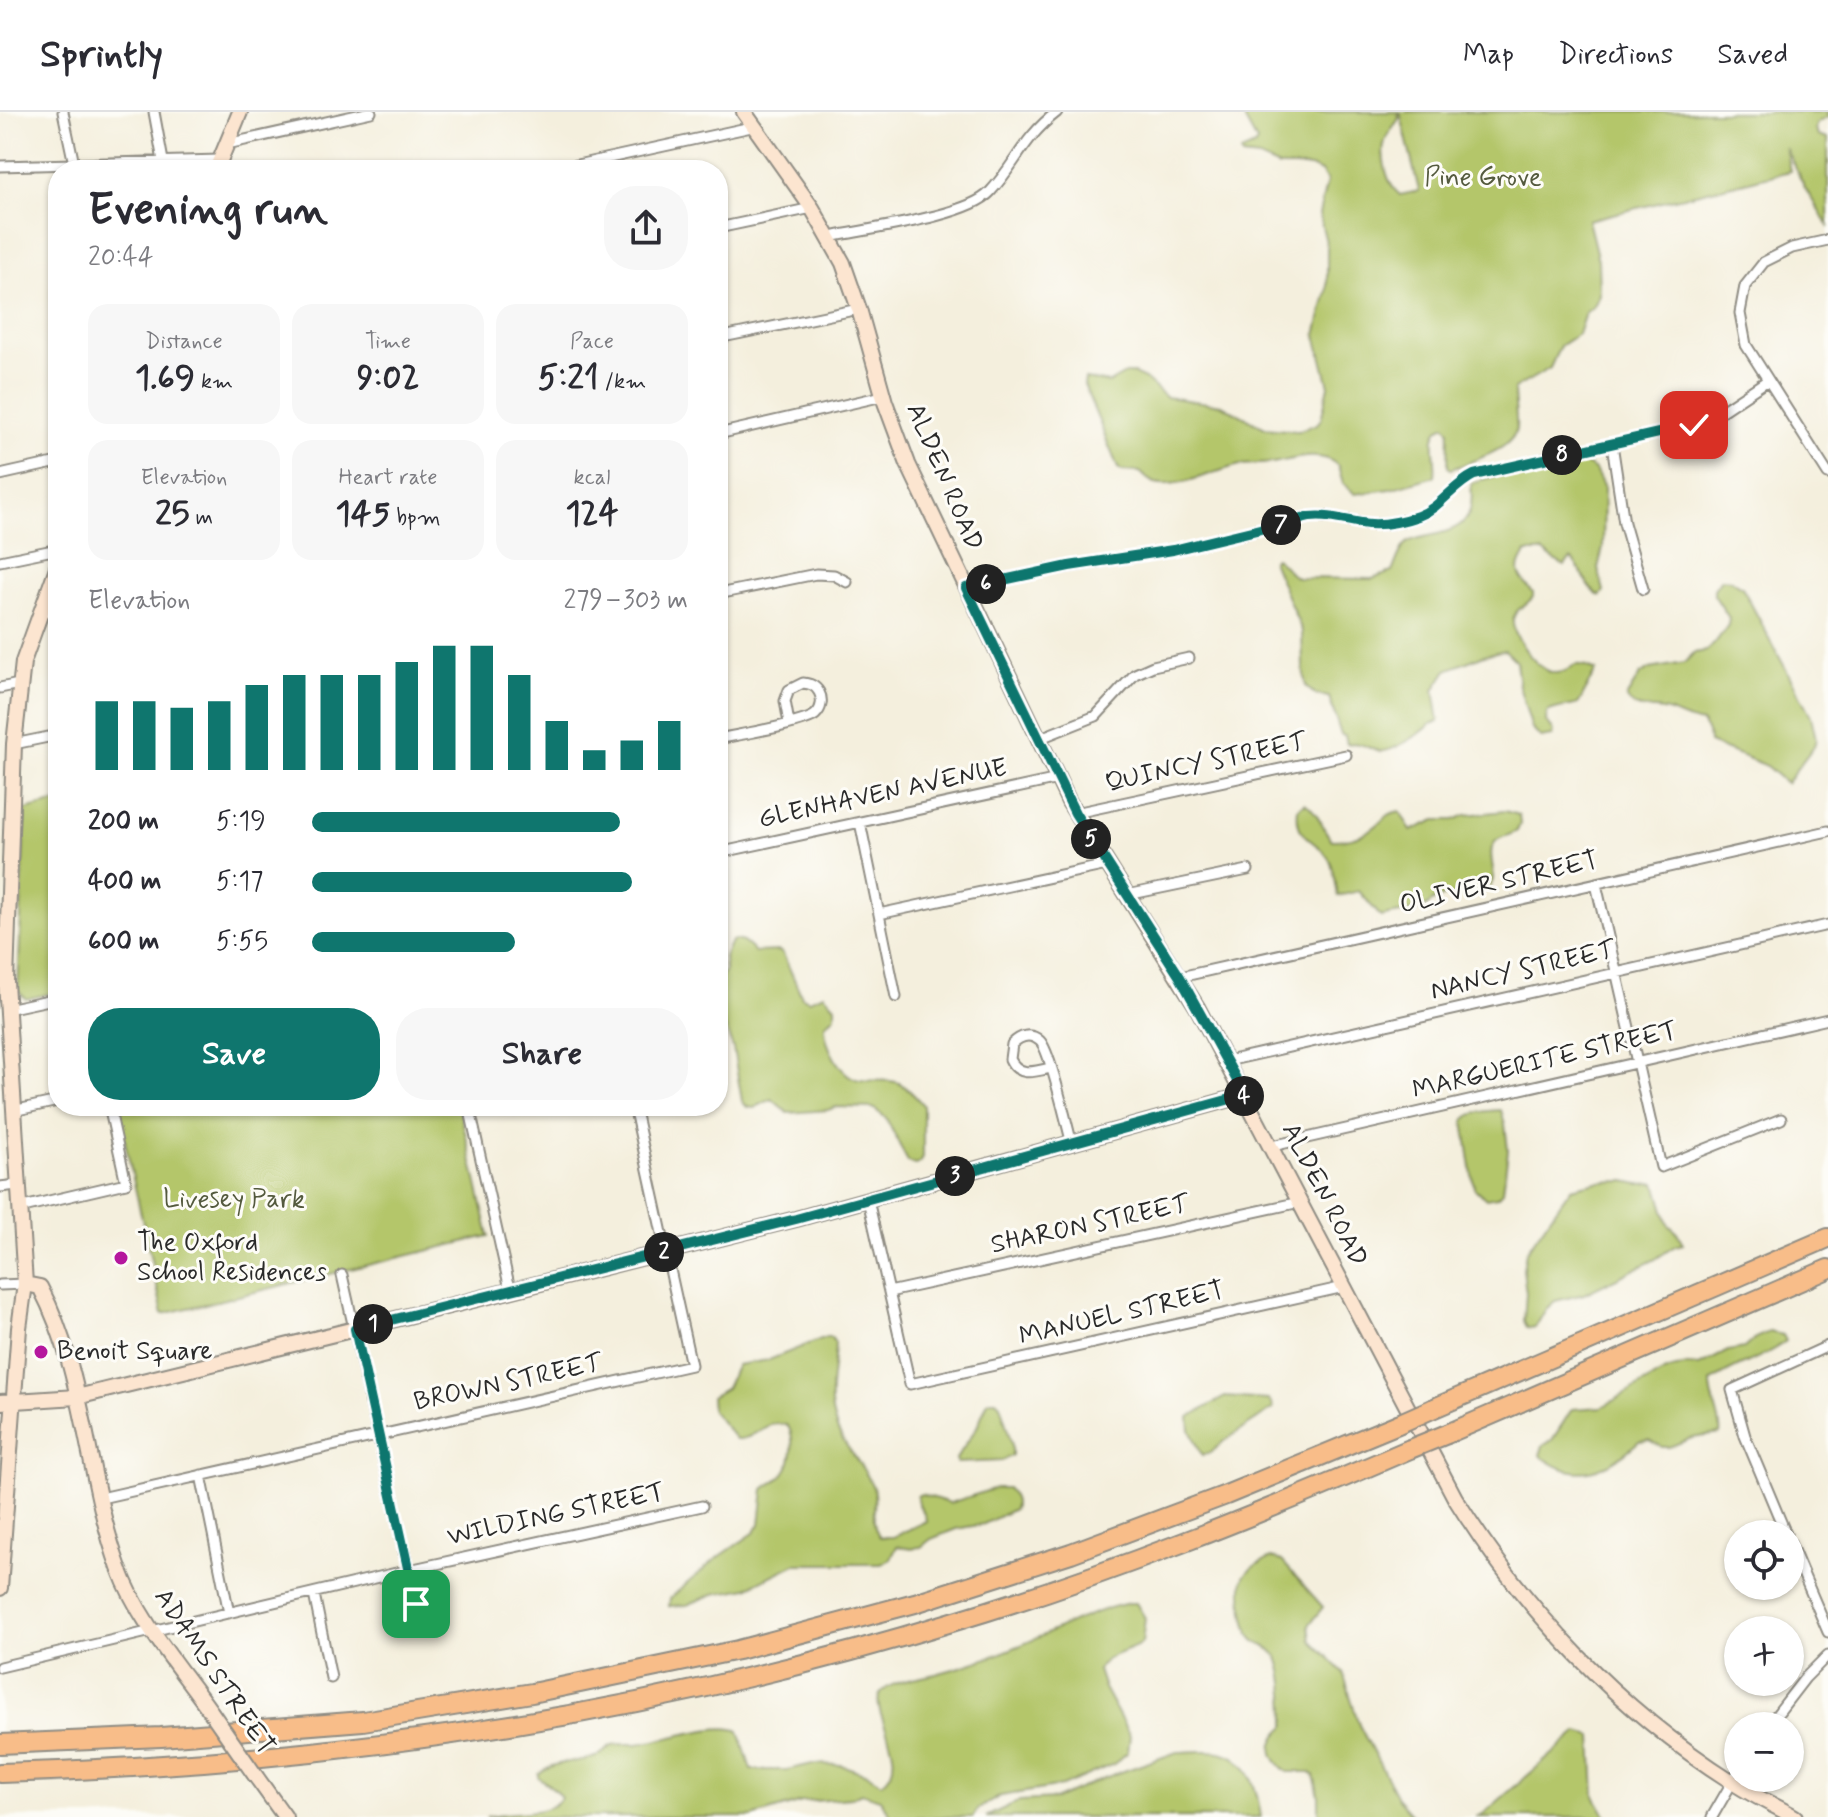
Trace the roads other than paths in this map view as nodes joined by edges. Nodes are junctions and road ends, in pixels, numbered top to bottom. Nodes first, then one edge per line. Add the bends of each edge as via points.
1 (63, 112) edge
2 (154, 112) edge
3 (240, 112) edge
4 (371, 112) edge
5 (744, 112) edge
6 (1057, 112) edge
7 (756, 126) junction
8 (227, 144) junction
9 (73, 160) edge
10 (163, 160) edge
11 (220, 160) edge
12 (600, 160) edge
13 (48, 165) edge
14 (0, 166) edge
15 (812, 208) junction
16 (728, 226) edge
17 (830, 237) junction
18 (1828, 240) edge
19 (859, 309) junction
20 (728, 336) edge
21 (1768, 380) junction
22 (883, 396) junction
23 (728, 432) edge
24 (1612, 444) junction
25 (48, 464) edge
26 (1828, 474) edge
27 (0, 475) edge
28 (48, 551) edge
29 (0, 561) edge
30 (847, 582) dead end
31 (966, 588) junction
32 (1643, 589) dead end
33 (48, 592) edge
34 (728, 592) edge
35 (48, 611) edge
36 (40, 613) junction
37 (1189, 658) dead end
38 (19, 684) junction
39 (0, 688) edge
40 (789, 723) junction
41 (48, 737) edge
42 (728, 737) edge
43 (1038, 739) junction
44 (14, 744) junction
45 (1346, 755) dead end
46 (7, 765) edge
47 (1058, 779) junction
48 (1075, 813) junction
49 (860, 822) junction
50 (1828, 831) edge
51 (728, 851) edge
52 (1107, 865) junction
53 (1248, 870) dead end
54 (4, 877) edge
55 (1596, 884) junction
56 (1127, 895) junction
57 (879, 914) junction
58 (1828, 925) edge
59 (1616, 973) junction
60 (1180, 977) junction
61 (3, 982) edge
62 (896, 997) dead end
63 (48, 1000) edge
64 (7, 1009) junction
65 (1828, 1019) edge
66 (1227, 1061) junction
67 (1637, 1062) junction
68 (1050, 1068) junction
69 (6, 1082) edge
70 (1245, 1095) junction
71 (48, 1103) edge
72 (13, 1111) junction
73 (111, 1116) edge
74 (471, 1116) edge
75 (636, 1116) edge
76 (1781, 1119) dead end
77 (1072, 1144) junction
78 (1272, 1146) junction
79 (17, 1185) junction
80 (0, 1187) edge
81 (868, 1200) junction
82 (1300, 1202) junction
83 (19, 1208) junction
84 (1828, 1238) edge
85 (666, 1252) junction
86 (1828, 1269) edge
87 (342, 1275) dead end
88 (25, 1284) junction
89 (0, 1285) edge
90 (1344, 1287) junction
91 (510, 1289) junction
92 (889, 1292) junction
93 (355, 1329) junction
94 (1828, 1346) edge
95 (77, 1397) junction
96 (7, 1401) edge
97 (378, 1434) junction
98 (201, 1475) junction
99 (101, 1498) junction
100 (702, 1506) dead end
101 (1780, 1520) edge
102 (409, 1570) junction
103 (1804, 1576) edge
104 (0, 1588) edge
105 (314, 1594) junction
106 (416, 1604) dead end
107 (229, 1613) junction
108 (1828, 1632) edge
109 (152, 1633) junction
110 (1828, 1655) edge
111 (0, 1667) edge
112 (331, 1678) dead end
113 (1778, 1712) edge
114 (0, 1744) edge
115 (1724, 1770) edge
116 (0, 1773) edge
117 (1726, 1792) edge
118 (1758, 1792) edge
119 (285, 1817) edge
120 (1712, 1817) edge
121 (1795, 1817) edge

1 - 9 street
2 - 10 street
3 - 8 main road
4 - 8 street
5 - 7 main road, ALDEN ROAD
6 - 17 street via 1031,135 990,192 968,208
7 - 12 street
7 - 15 main road, ALDEN ROAD
8 - 11 main road
13 - 14 street
15 - 16 street
15 - 17 main road, ALDEN ROAD
17 - 19 main road, ALDEN ROAD
18 - 21 street via 1778,254 1758,267 1745,286 1742,337
19 - 20 street
19 - 22 main road, ALDEN ROAD
21 - 24 street via 1703,422
21 - 26 street
22 - 23 street
22 - 31 main road, ALDEN ROAD via 908,464
24 - 31 street via 1474,475 1426,512 1396,521 1371,524 1310,517 1181,549
24 - 32 street via 1624,523
25 - 27 street
28 - 29 street
30 - 34 street via 816,574
31 - 43 main road, ALDEN ROAD
33 - 36 main road
35 - 36 street
36 - 38 main road
37 - 43 street via 1135,674 1096,716
38 - 39 street
38 - 44 main road
40 - 40 street via 787,693 799,683 812,685 821,696 819,710 811,718
40 - 42 street
41 - 44 street
43 - 47 main road, ALDEN ROAD
44 - 46 main road
45 - 48 street, QUINCY STREET
46 - 54 main road
47 - 48 main road, ALDEN ROAD
47 - 49 street, GLENHAVEN AVENUE
48 - 52 main road, ALDEN ROAD
49 - 51 street, GLENHAVEN AVENUE
49 - 57 street
50 - 55 street, OLIVER STREET
52 - 56 main road, ALDEN ROAD
52 - 57 street
53 - 56 street
54 - 61 main road
55 - 59 street
55 - 60 street, OLIVER STREET
56 - 60 main road, ALDEN ROAD
57 - 62 street
58 - 59 street, NANCY STREET
59 - 66 street, NANCY STREET
59 - 67 street
60 - 66 main road, ALDEN ROAD
61 - 64 main road
63 - 64 street
64 - 69 main road
65 - 67 street, MARGUERITE STREET
66 - 70 main road, ALDEN ROAD
67 - 76 street via 1661,1167
67 - 78 street, MARGUERITE STREET
68 - 68 street via 1044,1045 1035,1038 1024,1036 1012,1044 1010,1059 1019,1070
68 - 77 street
69 - 72 main road
70 - 77 main road
70 - 78 main road, ALDEN ROAD
71 - 72 street
72 - 79 main road
73 - 83 street via 126,1183
74 - 91 street
75 - 85 street
77 - 81 main road
78 - 82 main road, ALDEN ROAD
79 - 80 street
79 - 83 main road
81 - 85 main road
81 - 92 street
82 - 90 main road, ALDEN ROAD
82 - 92 street, SHARON STREET
83 - 88 main road
84 - 114 highway, bridge via 1226,1495 915,1603 724,1653 363,1721
85 - 91 main road
85 - 97 street, BROWN STREET via 691,1365
86 - 116 highway, bridge via 1276,1507 1111,1570 947,1624 771,1672 581,1713 379,1745 176,1765
87 - 93 street
88 - 89 street
88 - 95 main road, ADAMS STREET via 40,1287 48,1301
88 - 96 main road
90 - 92 street, MANUEL STREET via 910,1384
90 - 115 main road, ALDEN ROAD via 1439,1470 1510,1579 1625,1702
91 - 93 main road
93 - 95 main road
93 - 97 street
94 - 101 street via 1732,1390
95 - 96 main road
95 - 99 main road, ADAMS STREET
96 - 104 main road
97 - 98 street, BROWN STREET
97 - 102 street
98 - 99 street, BROWN STREET
98 - 107 street
99 - 109 main road, ADAMS STREET via 121,1572
100 - 102 street, WILDING STREET
102 - 105 street, WILDING STREET
102 - 106 street
103 - 108 street
105 - 107 street, WILDING STREET
105 - 112 street
107 - 109 street, WILDING STREET
109 - 111 street, WILDING STREET
109 - 119 main road, ADAMS STREET, bridge
110 - 113 street
117 - 120 street
118 - 121 main road, ALDEN ROAD

